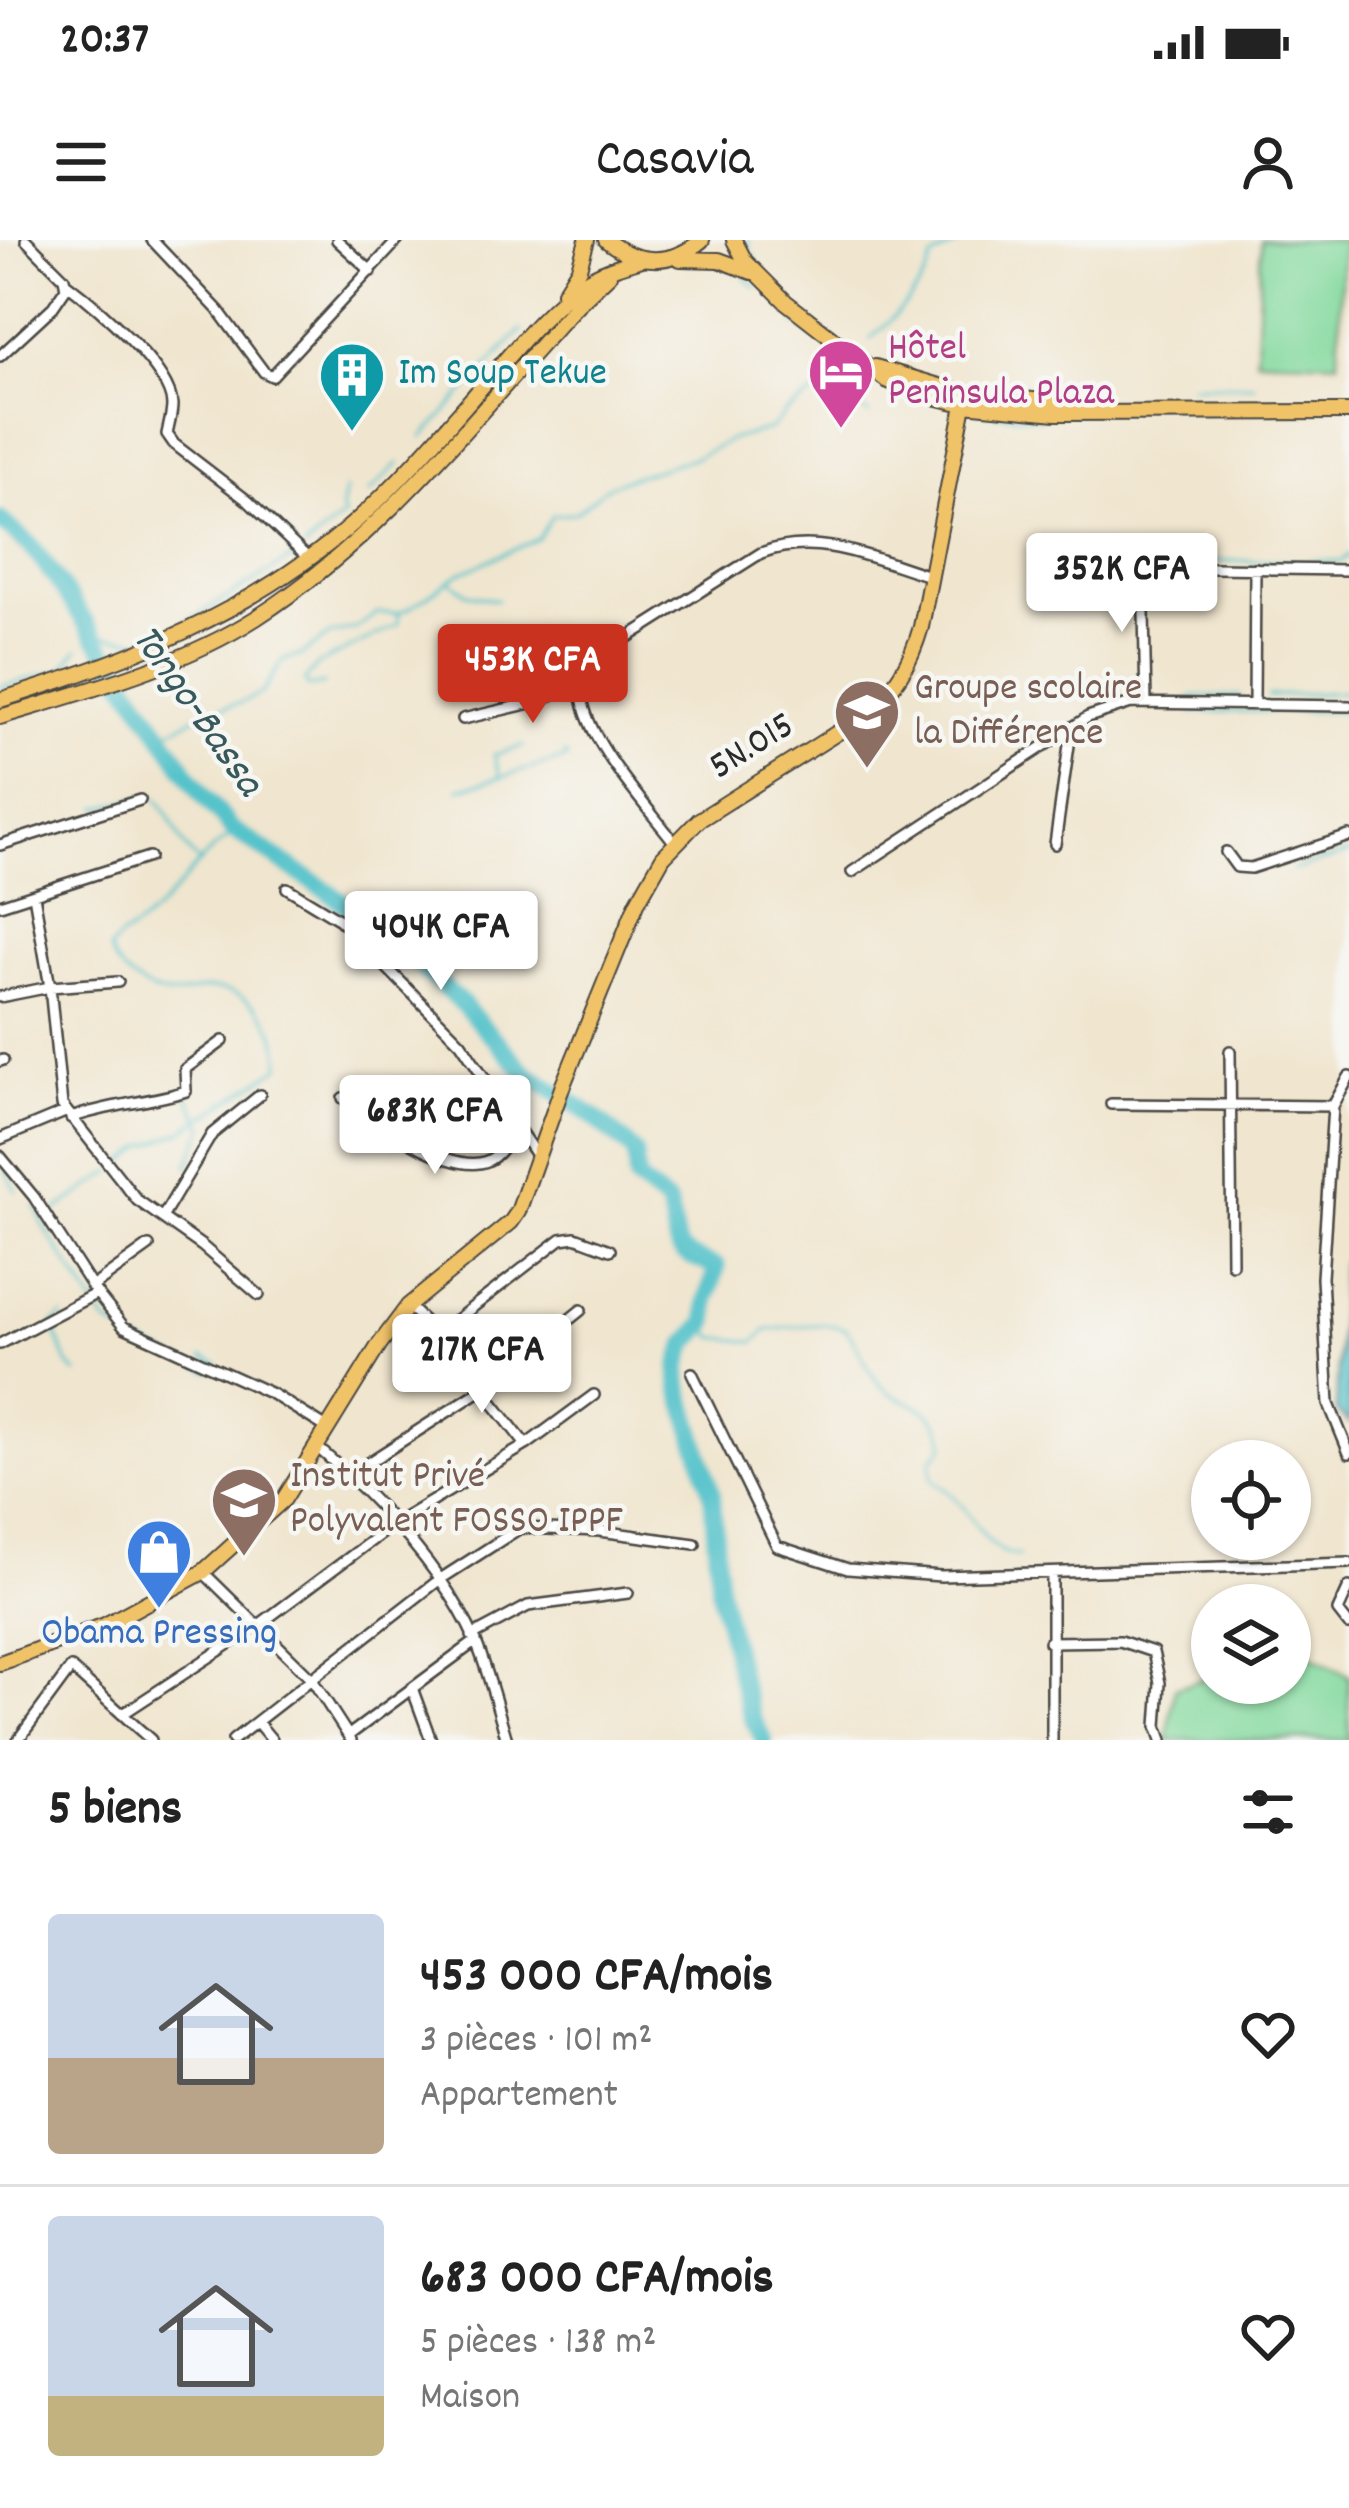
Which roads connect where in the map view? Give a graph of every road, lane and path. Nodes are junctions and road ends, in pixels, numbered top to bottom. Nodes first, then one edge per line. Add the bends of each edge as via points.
1 (26, 240) edge
2 (152, 240) edge
3 (337, 240) edge
4 (398, 240) edge
5 (587, 240) edge
6 (606, 240) edge
7 (701, 240) edge
8 (734, 240) edge
9 (642, 259) junction
10 (667, 259) junction
11 (620, 266) junction
12 (371, 271) junction
13 (756, 274) junction
14 (66, 283) junction
15 (550, 311) junction
16 (0, 356) edge
17 (965, 399) junction
18 (1349, 412) edge
19 (309, 559) junction
20 (1108, 562) dead end
21 (1143, 567) junction
22 (1255, 568) junction
23 (1349, 570) edge
24 (930, 576) junction
25 (584, 680) junction
26 (1146, 703) junction
27 (1253, 705) junction
28 (1349, 706) edge
29 (3, 707) edge
30 (463, 719) dead end
31 (1071, 729) junction
32 (140, 800) dead end
33 (1349, 836) edge
34 (675, 843) junction
35 (1055, 844) dead end
36 (0, 845) edge
37 (1226, 852) dead end
38 (149, 857) dead end
39 (851, 872) dead end
40 (286, 888) dead end
41 (34, 895) junction
42 (0, 905) edge
43 (118, 982) dead end
44 (50, 987) junction
45 (0, 997) edge
46 (223, 1041) dead end
47 (1230, 1052) dead end
48 (1349, 1077) edge
49 (260, 1095) dead end
50 (343, 1098) dead end
51 (1111, 1104) dead end
52 (1232, 1105) junction
53 (1333, 1106) junction
54 (68, 1115) junction
55 (518, 1126) junction
56 (0, 1139) edge
57 (0, 1156) edge
58 (538, 1157) junction
59 (161, 1218) junction
60 (149, 1246) dead end
61 (610, 1250) dead end
62 (1232, 1264) dead end
63 (95, 1290) junction
64 (259, 1295) dead end
65 (408, 1306) junction
66 (581, 1310) dead end
67 (438, 1334) junction
68 (0, 1344) edge
69 (692, 1373) dead end
70 (483, 1389) junction
71 (595, 1395) dead end
72 (327, 1428) junction
73 (526, 1445) junction
74 (317, 1447) junction
75 (1349, 1453) edge
76 (350, 1475) junction
77 (394, 1524) junction
78 (695, 1544) dead end
79 (1349, 1563) edge
80 (203, 1572) junction
81 (1052, 1573) junction
82 (439, 1580) junction
83 (1349, 1587) edge
84 (628, 1593) dead end
85 (260, 1624) junction
86 (1349, 1625) edge
87 (474, 1639) junction
88 (1049, 1642) junction
89 (57, 1644) junction
90 (0, 1663) edge
91 (71, 1668) junction
92 (310, 1678) junction
93 (412, 1688) junction
94 (124, 1713) junction
95 (257, 1721) junction
96 (350, 1737) edge
97 (18, 1740) edge
98 (151, 1740) edge
99 (233, 1740) edge
100 (272, 1740) edge
101 (431, 1740) edge
102 (507, 1740) edge
103 (1052, 1740) edge
104 (1162, 1740) edge

1 - 14 street
2 - 12 street via 272,376
3 - 12 street
4 - 12 street
5 - 15 main road
6 - 9 main road
7 - 10 main road
8 - 13 main road
9 - 10 main road
9 - 11 main road
10 - 13 main road via 719,260
11 - 15 main road
11 - 29 main road via 383,519 253,620 100,688
13 - 17 main road via 870,366
14 - 16 street via 53,307
14 - 19 street via 106,313 169,392 173,444
15 - 19 main road via 384,494
17 - 18 main road via 1044,400 1075,412
17 - 24 main road, 5N.015
19 - 29 main road via 233,610
20 - 21 street
21 - 22 street
21 - 26 street
22 - 23 street
22 - 27 street
24 - 25 street via 835,547 786,543 595,658
24 - 34 main road, 5N.015 via 910,661 879,704
25 - 30 street
25 - 34 street via 585,709 604,748
26 - 27 street
26 - 31 street via 1112,706
27 - 28 street
31 - 35 street
31 - 39 street
32 - 36 street
33 - 37 street via 1251,868 1237,867
34 - 58 main road, 5N.015 via 637,903
38 - 41 street
40 - 55 street via 373,950 471,1055
41 - 42 street
41 - 44 street
43 - 44 street
44 - 45 street
44 - 54 street
46 - 54 street via 185,1069 186,1090
47 - 52 street
48 - 53 street
49 - 59 street via 212,1134
50 - 55 street via 423,1150 468,1162 486,1162
51 - 52 street
52 - 53 street
52 - 62 street
53 - 75 street via 1323,1335 1329,1404
54 - 56 street
54 - 59 street
55 - 58 street
57 - 63 street
58 - 65 main road, 5N.015 via 511,1222
59 - 64 street
60 - 63 street
61 - 67 street via 560,1239
63 - 68 street
63 - 72 street via 130,1331 272,1394
65 - 67 street
65 - 72 main road, 5N.015
66 - 70 street
67 - 70 street
69 - 81 street via 777,1546 848,1569
70 - 73 street
70 - 76 street
71 - 73 street
72 - 74 main road, 5N.015
73 - 77 street
74 - 76 street
74 - 80 main road, 5N.015 via 284,1498
76 - 77 street
77 - 82 street
77 - 85 street
78 - 82 street via 529,1526
79 - 81 street
80 - 85 street
80 - 89 main road, 5N.015
81 - 88 street
82 - 87 street
82 - 92 street
83 - 86 street via 1338,1611
84 - 87 street via 528,1606
85 - 92 street
85 - 94 street
87 - 93 street
87 - 102 street
88 - 103 street
88 - 104 street via 1120,1641 1153,1652
89 - 90 main road, 5N.015
89 - 91 street
91 - 94 street
91 - 97 street
92 - 95 street
92 - 96 street
93 - 96 street
93 - 101 street
94 - 98 street
95 - 99 street
95 - 100 street

